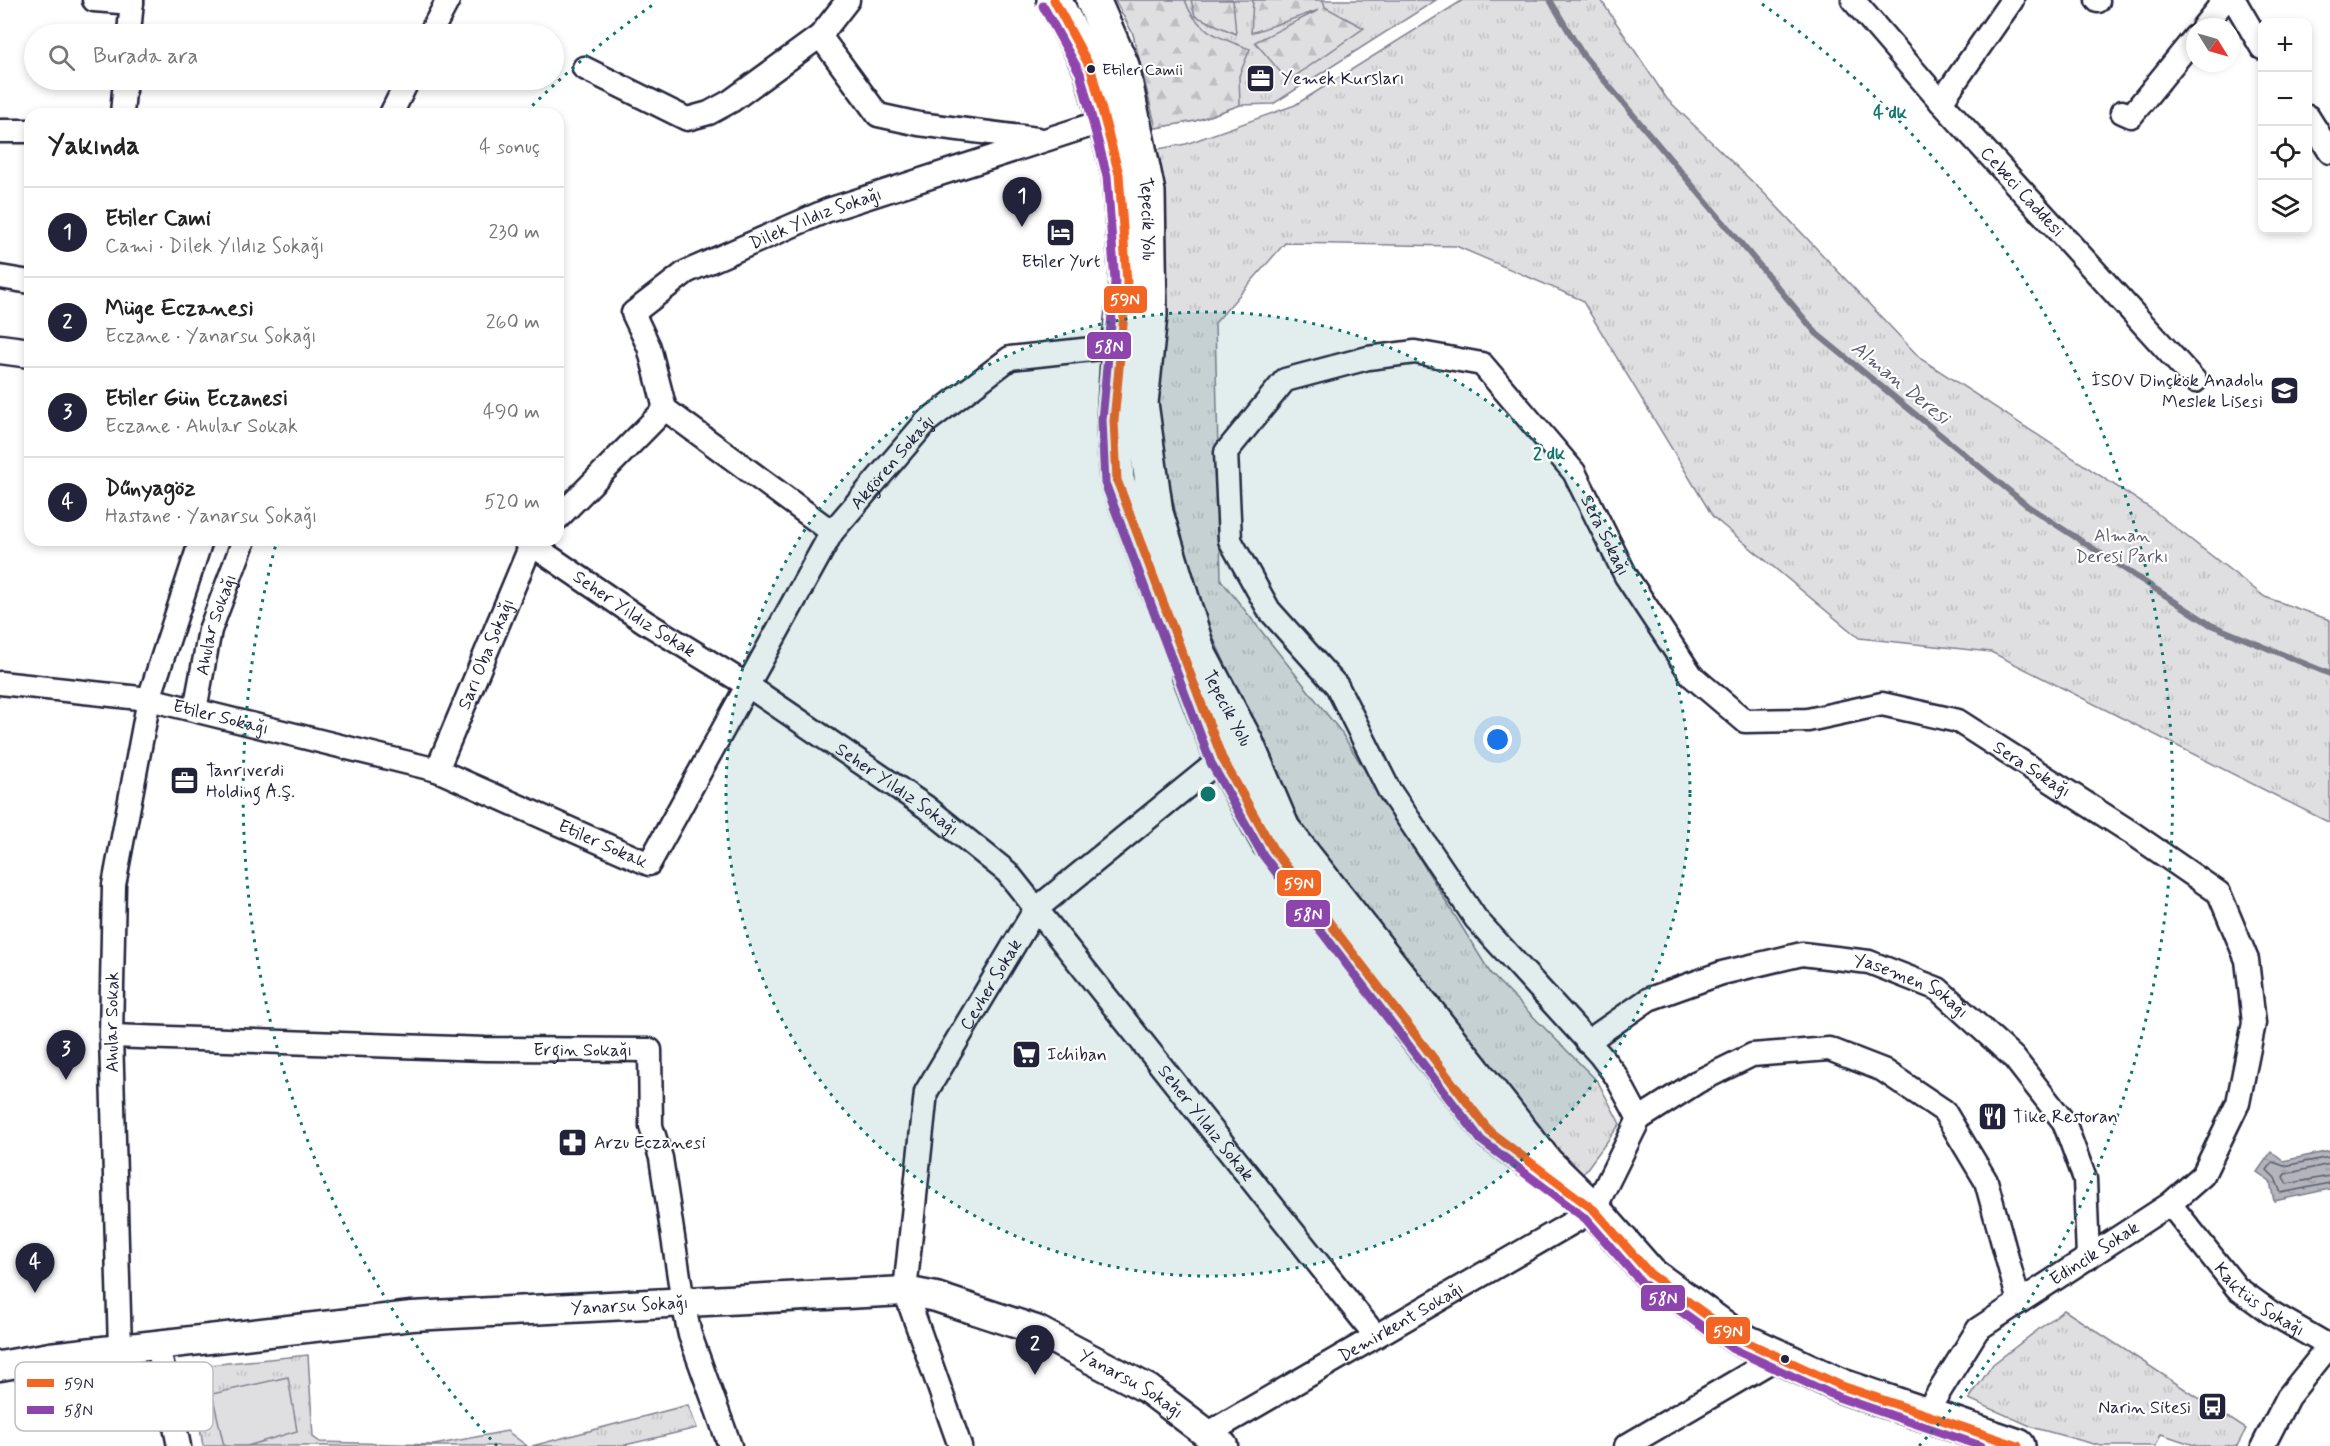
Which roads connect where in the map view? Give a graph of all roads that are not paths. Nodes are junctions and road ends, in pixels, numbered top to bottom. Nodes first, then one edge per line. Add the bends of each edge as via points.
1 (94, 0) edge
2 (447, 0) edge
3 (848, 0) edge
4 (1054, 0) edge
5 (1093, 0) edge
6 (1853, 0) edge
7 (2012, 0) edge
8 (2225, 0) edge
9 (2234, 0) edge
10 (132, 1) edge
11 (2210, 18) edge
12 (130, 24) edge
13 (435, 24) edge
14 (820, 36) junction
15 (2258, 41) edge
16 (2186, 48) edge
17 (584, 68) dead end
18 (124, 90) edge
19 (403, 90) edge
20 (1941, 102) junction
21 (123, 108) edge
22 (394, 108) edge
23 (2122, 112) dead end
24 (1120, 116) junction
25 (2312, 125) edge
26 (0, 131) edge
27 (24, 131) edge
28 (1045, 140) junction
29 (2330, 152) edge
30 (0, 277) edge
31 (24, 281) edge
32 (1133, 345) junction
33 (0, 349) edge
34 (24, 352) edge
35 (2195, 381) dead end
36 (665, 409) junction
37 (564, 512) edge
38 (832, 532) junction
39 (199, 546) edge
40 (242, 546) edge
41 (529, 546) edge
42 (537, 546) edge
43 (0, 683) edge
44 (747, 685) junction
45 (149, 699) junction
46 (195, 710) junction
47 (1234, 750) junction
48 (437, 770) junction
49 (1035, 910) junction
50 (111, 1036) junction
51 (1587, 1042) junction
52 (1639, 1119) junction
53 (2170, 1204) junction
54 (1594, 1210) junction
55 (2088, 1258) junction
56 (905, 1291) junction
57 (2019, 1302) junction
58 (683, 1303) junction
59 (1375, 1335) junction
60 (158, 1345) junction
61 (2329, 1346) edge
62 (120, 1349) junction
63 (1780, 1356) junction
64 (28, 1362) edge
65 (162, 1362) edge
66 (15, 1364) edge
67 (0, 1366) edge
68 (1926, 1413) junction
69 (177, 1431) edge
70 (1215, 1440) edge
71 (180, 1446) edge
72 (730, 1446) edge
73 (960, 1446) edge
74 (1626, 1446) edge
75 (2018, 1446) edge
76 (2263, 1446) edge

1 - 10 street
2 - 13 street
3 - 14 street
4 - 24 main road, Tepecik Yolu
5 - 24 main road, Tepecik Yolu via 1122,66
6 - 20 street, Cebeci Caddesi
7 - 20 street
8 - 11 street
9 - 15 street
10 - 12 street
14 - 17 street via 731,101 687,119
14 - 28 street via 878,115
16 - 23 street via 2131,116
18 - 21 street
19 - 22 street
20 - 35 street, Cebeci Caddesi
24 - 28 street, Dilek Yıldız Sokağı
24 - 32 main road, Tepecik Yolu via 1148,192 1150,315
25 - 29 street
26 - 27 street
28 - 36 street, Dilek Yıldız Sokağı via 828,210 686,272 633,313 649,347
30 - 31 street
32 - 38 street, Akgören Sokağı via 1010,358 926,422
32 - 47 main road, Tepecik Yolu via 1156,513 1199,654
33 - 34 street
36 - 37 street
36 - 38 street
38 - 44 street, Akgören Sokağı
39 - 45 street
40 - 46 street, Ahular Sokağı via 210,630
41 - 48 street, Sarı Oba Sokağı
42 - 44 street, Seher Yıldız Sokak via 645,622
43 - 45 street, Etiler Sokağı
44 - 48 street, Etiler Sokak via 649,864
44 - 49 street, Seher Yıldız Sokağı via 926,807 1006,872
45 - 46 street, Etiler Sokağı
45 - 50 street, Ahular Sokak via 114,885
46 - 48 street, Etiler Sokağı
47 - 49 street, Cevher Sokak
47 - 54 main road, Tepecik Yolu via 1283,829 1546,1163
49 - 56 street, Cevher Sokak via 926,1092
49 - 59 street, Seher Yıldız Sokak
50 - 58 street, Ergin Sokağı via 485,1049 650,1050 651,1126 661,1158
50 - 62 street, Ahular Sokak
51 - 52 street, Sera Sokağı via 1616,1076
51 - 53 street, Sera Sokağı via 1476,919 1389,790 1337,686 1269,610 1230,540 1226,452 1285,380 1368,358 1415,352 1482,364 1574,472 1626,576 1692,676 1745,721 1808,720 1882,704 1958,721 2219,893 2247,960 2254,1023 2238,1103 2203,1175
51 - 55 street, Yasemen Sokağı via 1649,999 1722,974 1802,954 1869,962 1938,989 2014,1058 2064,1122 2085,1179
52 - 54 street
52 - 57 street via 1697,1082 1752,1055 1829,1049 1883,1070 1944,1111 1986,1181
53 - 55 street, Edincik Sokak
53 - 61 street, Kaktüs Sokağı via 2237,1288
54 - 59 street, Demirkent Sokağı
54 - 63 main road, Tepecik Yolu via 1650,1274 1738,1338
55 - 57 street, Edincik Sokak
56 - 58 street, Yanarsu Sokağı
56 - 70 street, Yanarsu Sokağı via 936,1297 1036,1330 1148,1389
56 - 73 street
57 - 68 street, Edincik Sokak via 1978,1329
58 - 60 street, Yanarsu Sokağı via 412,1316
58 - 72 street, Ergin Sokağı via 690,1335
59 - 70 street, Demirkent Sokağı
60 - 62 street, Yanarsu Sokağı
60 - 65 street
61 - 76 street, Kaktüs Sokağı via 2288,1396
62 - 64 street, Yanarsu Sokağı
63 - 68 main road, Tepecik Yolu via 1842,1386
63 - 74 street
66 - 67 street, Yanarsu Sokağı
68 - 75 main road, Tepecik Yolu
69 - 71 street

